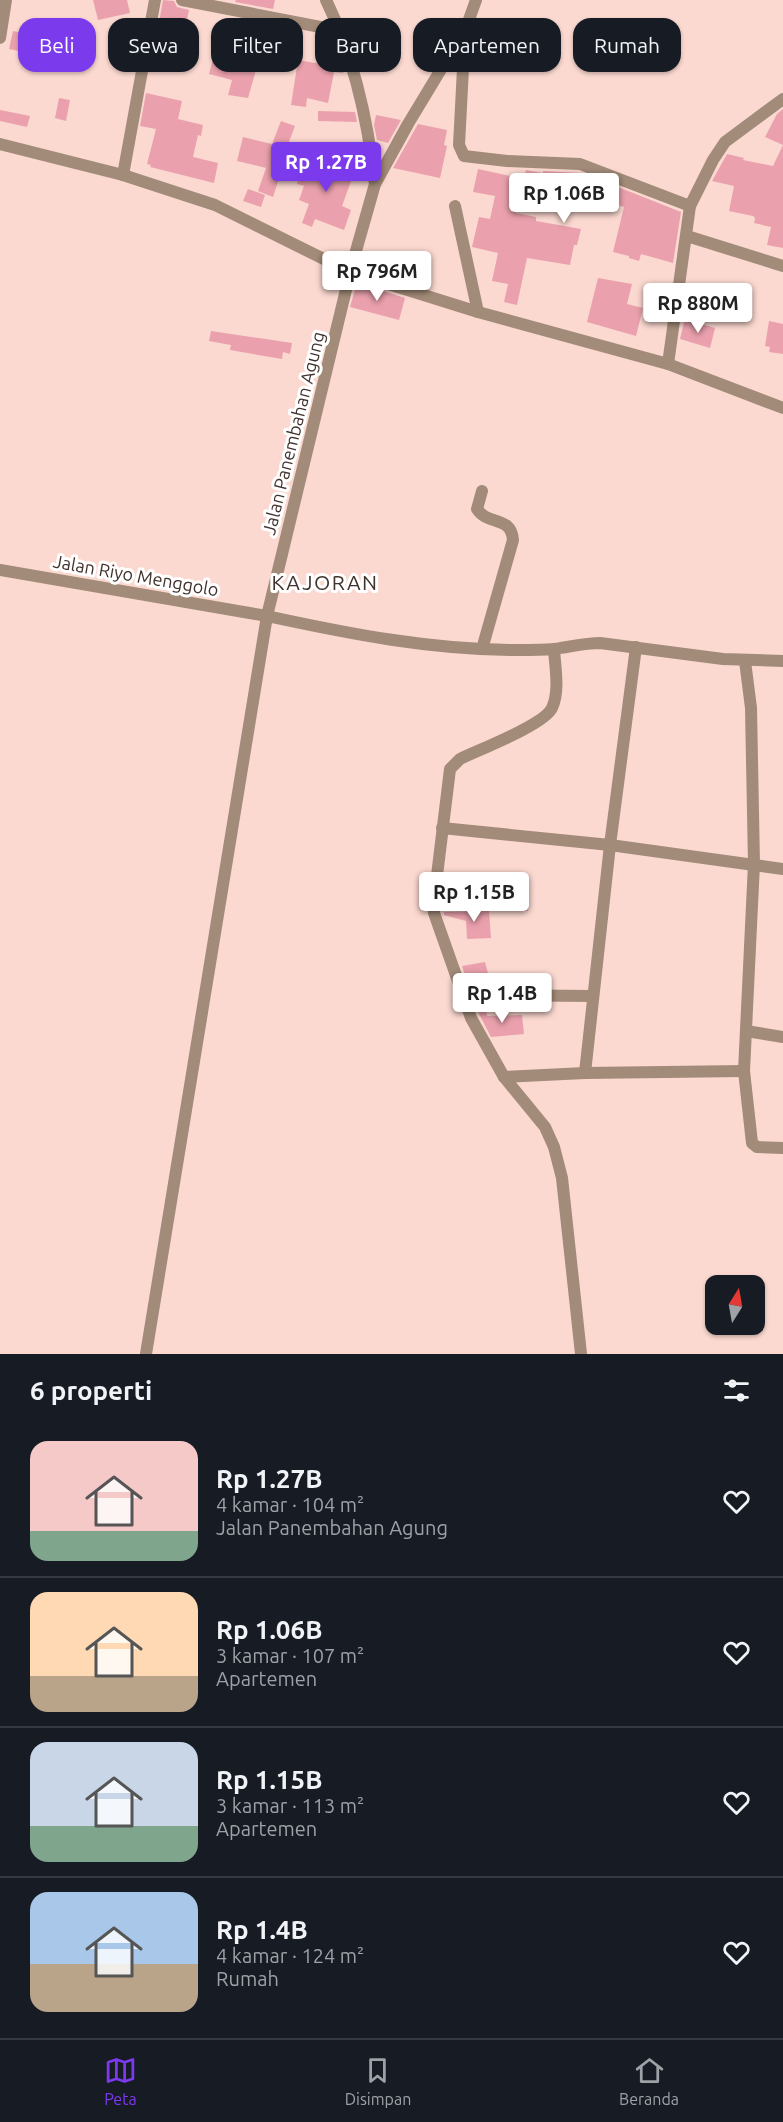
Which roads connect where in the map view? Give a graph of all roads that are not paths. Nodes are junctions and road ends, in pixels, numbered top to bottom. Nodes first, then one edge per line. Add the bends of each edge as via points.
1 (6, 0) edge
2 (155, 0) edge
3 (182, 0) edge
4 (326, 0) edge
5 (476, 0) edge
6 (335, 18) edge
7 (469, 18) edge
8 (315, 26) edge
9 (0, 38) edge
10 (352, 72) edge
11 (440, 72) edge
12 (463, 72) edge
13 (783, 99) edge
14 (0, 144) edge
15 (123, 175) junction
16 (375, 184) junction
17 (455, 206) dead end
18 (690, 206) junction
19 (687, 236) junction
20 (783, 266) edge
21 (351, 268) junction
22 (478, 312) junction
23 (668, 362) junction
24 (783, 408) edge
25 (482, 491) dead end
26 (0, 570) edge
27 (267, 616) junction
28 (636, 647) junction
29 (482, 649) junction
30 (554, 649) junction
31 (745, 661) junction
32 (783, 661) edge
33 (442, 828) junction
34 (609, 845) junction
35 (754, 864) junction
36 (783, 868) edge
37 (463, 995) junction
38 (592, 996) junction
39 (746, 1031) junction
40 (783, 1037) edge
41 (744, 1071) junction
42 (585, 1073) junction
43 (504, 1077) junction
44 (783, 1148) edge
45 (146, 1354) edge
46 (581, 1354) edge

1 - 9 street
2 - 15 street
3 - 8 street
4 - 6 street
5 - 7 street, Jalan Panembahan Agung
10 - 16 street via 369,134
11 - 16 street, Jalan Panembahan Agung
12 - 18 street via 459,145 464,156 580,164
13 - 18 street via 725,142
14 - 15 street
15 - 21 street via 215,205
16 - 21 street, Jalan Panembahan Agung
17 - 22 street
18 - 19 street
19 - 20 street
19 - 23 street
21 - 22 street
21 - 27 street, Jalan Panembahan Agung
22 - 23 street
23 - 24 street
25 - 29 street via 477,510 508,526 513,540
26 - 27 street, Jalan Riyo Menggolo
27 - 29 street, Jalan Riyo Menggolo via 420,645
27 - 45 street, Jalan Panembahan Agung
28 - 30 street, Jalan Riyo Menggolo via 592,643
28 - 31 street, Jalan Riyo Menggolo
28 - 34 street
29 - 30 street, Jalan Riyo Menggolo
30 - 33 street via 556,694 550,712 535,724 456,762 449,773
31 - 32 street, Jalan Riyo Menggolo
31 - 35 street via 751,708
33 - 34 street
33 - 37 street via 434,913
34 - 35 street
34 - 38 street
35 - 36 street
35 - 39 street
37 - 38 street
37 - 43 street via 471,1018
38 - 42 street
39 - 40 street
39 - 41 street
41 - 42 street
41 - 44 street via 752,1143 757,1148
42 - 43 street
43 - 46 street via 545,1127 554,1147

